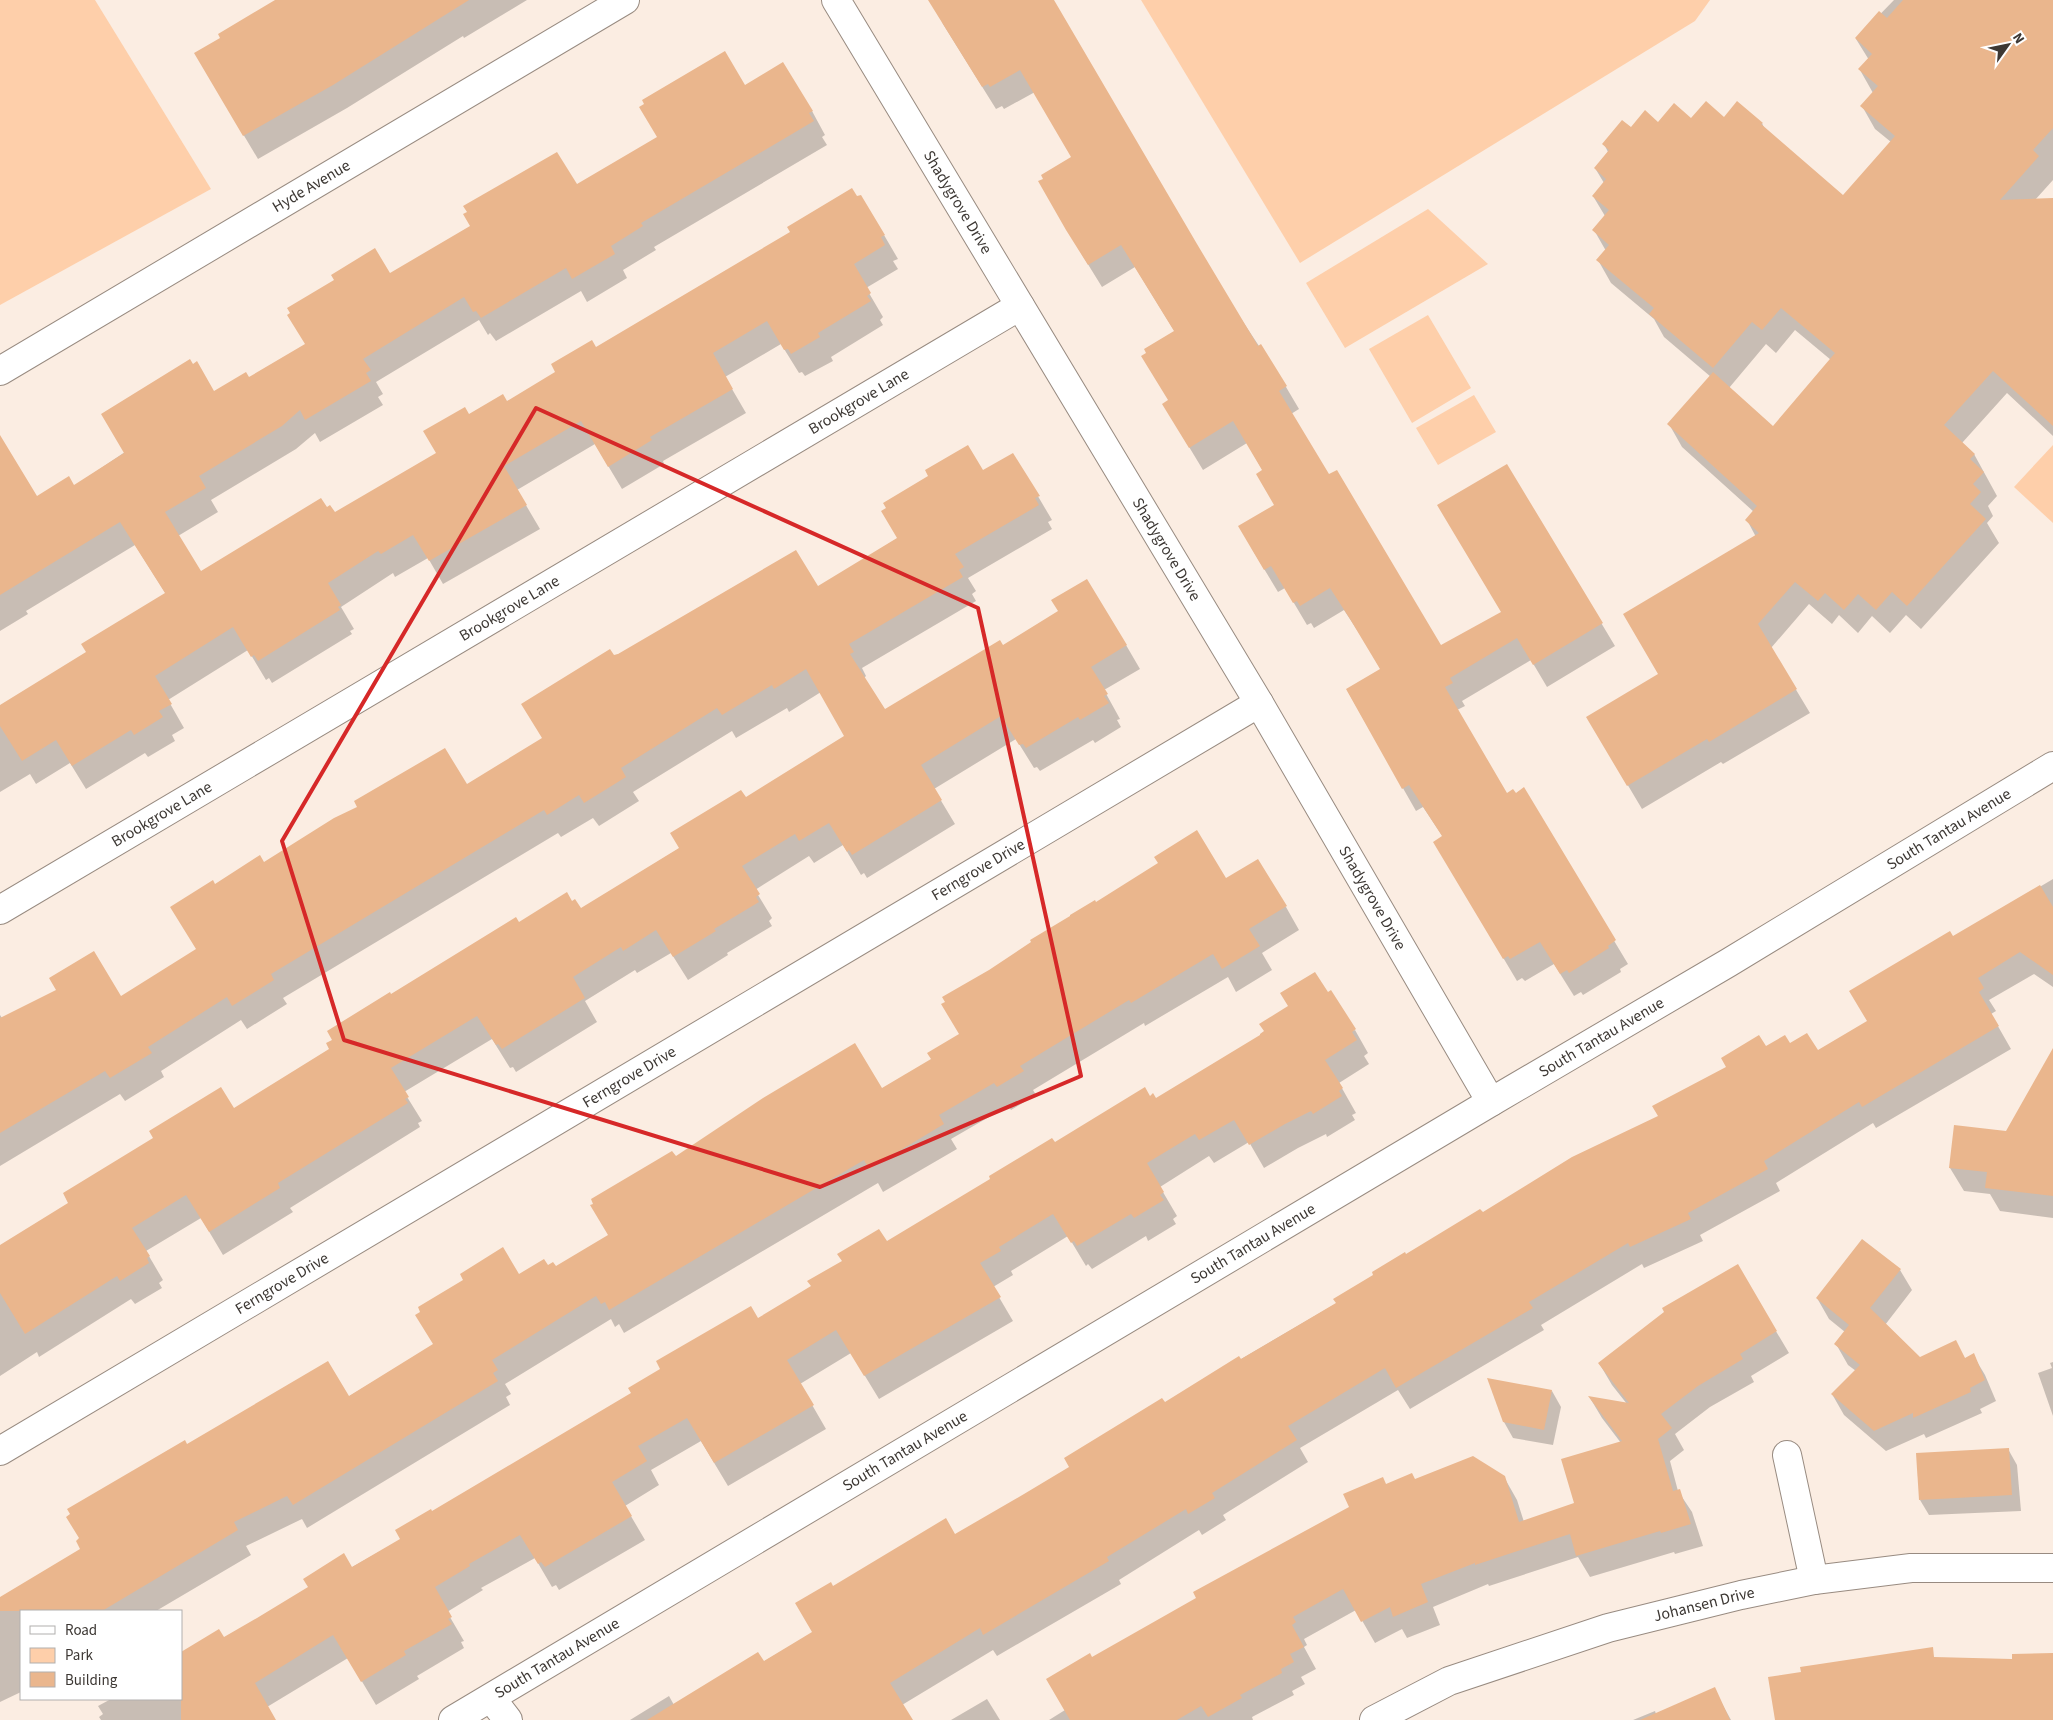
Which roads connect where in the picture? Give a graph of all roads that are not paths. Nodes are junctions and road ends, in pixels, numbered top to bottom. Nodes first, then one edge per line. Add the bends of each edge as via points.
1 (624, 0) edge
2 (836, 0) edge
3 (1020, 306) junction
4 (0, 372) edge
5 (1259, 703) junction
6 (2053, 766) edge
7 (0, 910) edge
8 (1491, 1102) junction
9 (0, 1451) edge
10 (1787, 1455) dead end
11 (2053, 1568) edge
12 (1814, 1580) junction
13 (491, 1698) junction
14 (453, 1720) edge
15 (508, 1720) edge
16 (1374, 1720) edge

1 - 4 street, Hyde Avenue
2 - 3 street, Shadygrove Drive
3 - 5 street, Shadygrove Drive
3 - 7 street, Brookgrove Lane
5 - 8 street, Shadygrove Drive
5 - 9 street, Ferngrove Drive
6 - 8 street, South Tantau Avenue
8 - 13 street, South Tantau Avenue
10 - 12 street
11 - 12 street, Johansen Drive via 1911,1568
12 - 16 street, Johansen Drive via 1608,1628 1449,1681
13 - 14 street, South Tantau Avenue
13 - 15 street

